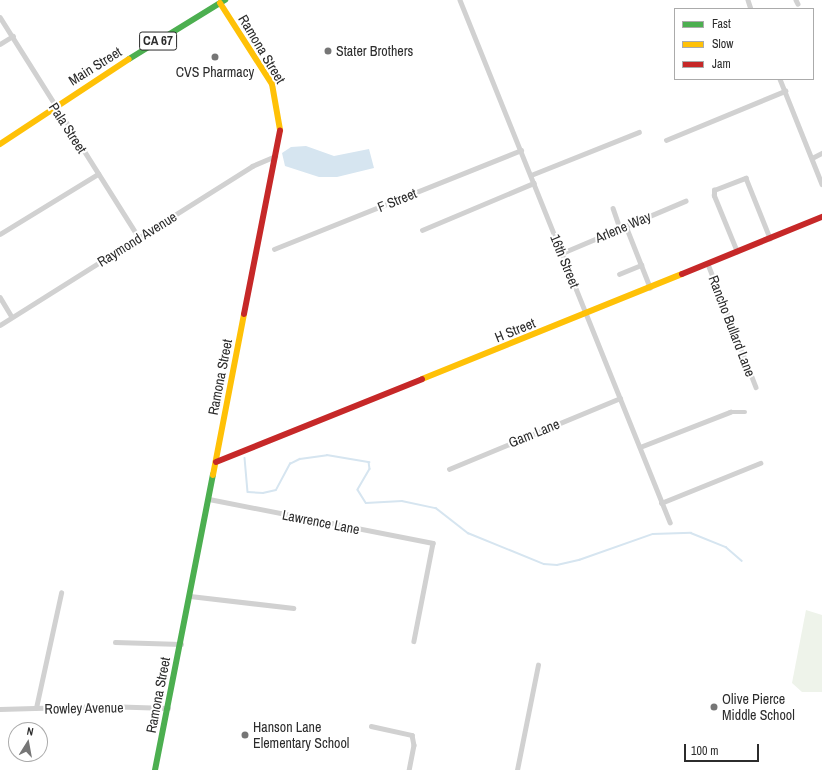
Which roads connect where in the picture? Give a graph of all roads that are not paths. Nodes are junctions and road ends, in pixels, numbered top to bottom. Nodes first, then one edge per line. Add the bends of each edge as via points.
1 (460, 0) edge
2 (221, 1) edge
3 (0, 17) edge
4 (13, 36) junction
5 (0, 44) edge
6 (780, 80) edge
7 (785, 91) junction
8 (53, 106) junction
9 (639, 132) dead end
10 (666, 140) dead end
11 (0, 144) edge
12 (521, 150) junction
13 (822, 153) edge
14 (275, 156) junction
15 (812, 158) junction
16 (98, 174) junction
17 (531, 175) junction
18 (534, 183) junction
19 (822, 184) edge
20 (685, 201) dead end
21 (613, 208) dead end
22 (822, 217) edge
23 (626, 226) junction
24 (620, 228) junction
25 (422, 230) dead end
26 (0, 234) edge
27 (139, 238) junction
28 (770, 238) junction
29 (274, 250) dead end
30 (737, 252) junction
31 (562, 253) junction
32 (708, 264) junction
33 (641, 265) junction
34 (619, 274) dead end
35 (650, 287) junction
36 (0, 298) edge
37 (586, 314) junction
38 (12, 317) junction
39 (0, 325) edge
40 (756, 388) dead end
41 (620, 398) junction
42 (745, 412) dead end
43 (640, 448) junction
44 (216, 462) junction
45 (760, 463) dead end
46 (449, 469) dead end
47 (209, 499) junction
48 (661, 503) junction
49 (670, 522) dead end
50 (61, 593) dead end
51 (190, 596) junction
52 (293, 608) dead end
53 (414, 641) dead end
54 (115, 642) dead end
55 (180, 644) junction
56 (538, 665) dead end
57 (36, 708) junction
58 (168, 708) junction
59 (0, 709) edge
60 (371, 726) dead end
61 (155, 770) edge
62 (409, 770) edge
63 (517, 770) edge

1 - 12 street, 16th Street
2 - 8 main road, Main Street / CA 67
2 - 14 main road, Ramona Street via 272,84 281,127
3 - 4 street, Pala Street
4 - 5 street
4 - 8 street, Pala Street
6 - 7 street
7 - 10 street
7 - 15 street
8 - 11 main road, Main Street / CA 67
8 - 16 street, Pala Street
9 - 17 street
12 - 17 street, 16th Street
12 - 29 street, F Street
13 - 15 street
14 - 27 street, Raymond Avenue via 252,166
14 - 44 main road, Ramona Street
15 - 19 street
16 - 26 street
16 - 27 street, Pala Street
17 - 18 street, 16th Street
18 - 25 street
18 - 31 street, 16th Street
20 - 23 street, Arlene Way
21 - 24 street
22 - 28 main road, H Street
23 - 24 street, Arlene Way
23 - 33 street
24 - 31 street, Arlene Way
27 - 38 street, Raymond Avenue
28 - 30 main road, H Street
28 - 30 street via 746,178 714,190 714,196
30 - 32 main road, H Street
31 - 37 street, 16th Street
32 - 35 main road, H Street
32 - 40 street, Rancho Bullard Lane
33 - 34 street
33 - 35 street
35 - 37 main road, H Street
36 - 38 street
37 - 41 street, 16th Street
37 - 44 main road, H Street
38 - 39 street, Raymond Avenue
41 - 43 street, 16th Street
41 - 46 street, Gam Lane
42 - 43 street via 730,412
43 - 48 street, 16th Street
44 - 47 main road, Ramona Street
45 - 48 street
47 - 51 main road, Ramona Street
47 - 53 street, Lawrence Lane via 433,543
48 - 49 street, 16th Street
50 - 57 street
51 - 52 street
51 - 55 main road, Ramona Street
54 - 55 street
55 - 58 main road, Ramona Street
56 - 63 street
57 - 58 street, Rowley Avenue
57 - 59 street, Rowley Avenue
58 - 61 main road, Ramona Street
60 - 62 street via 412,735 414,745

